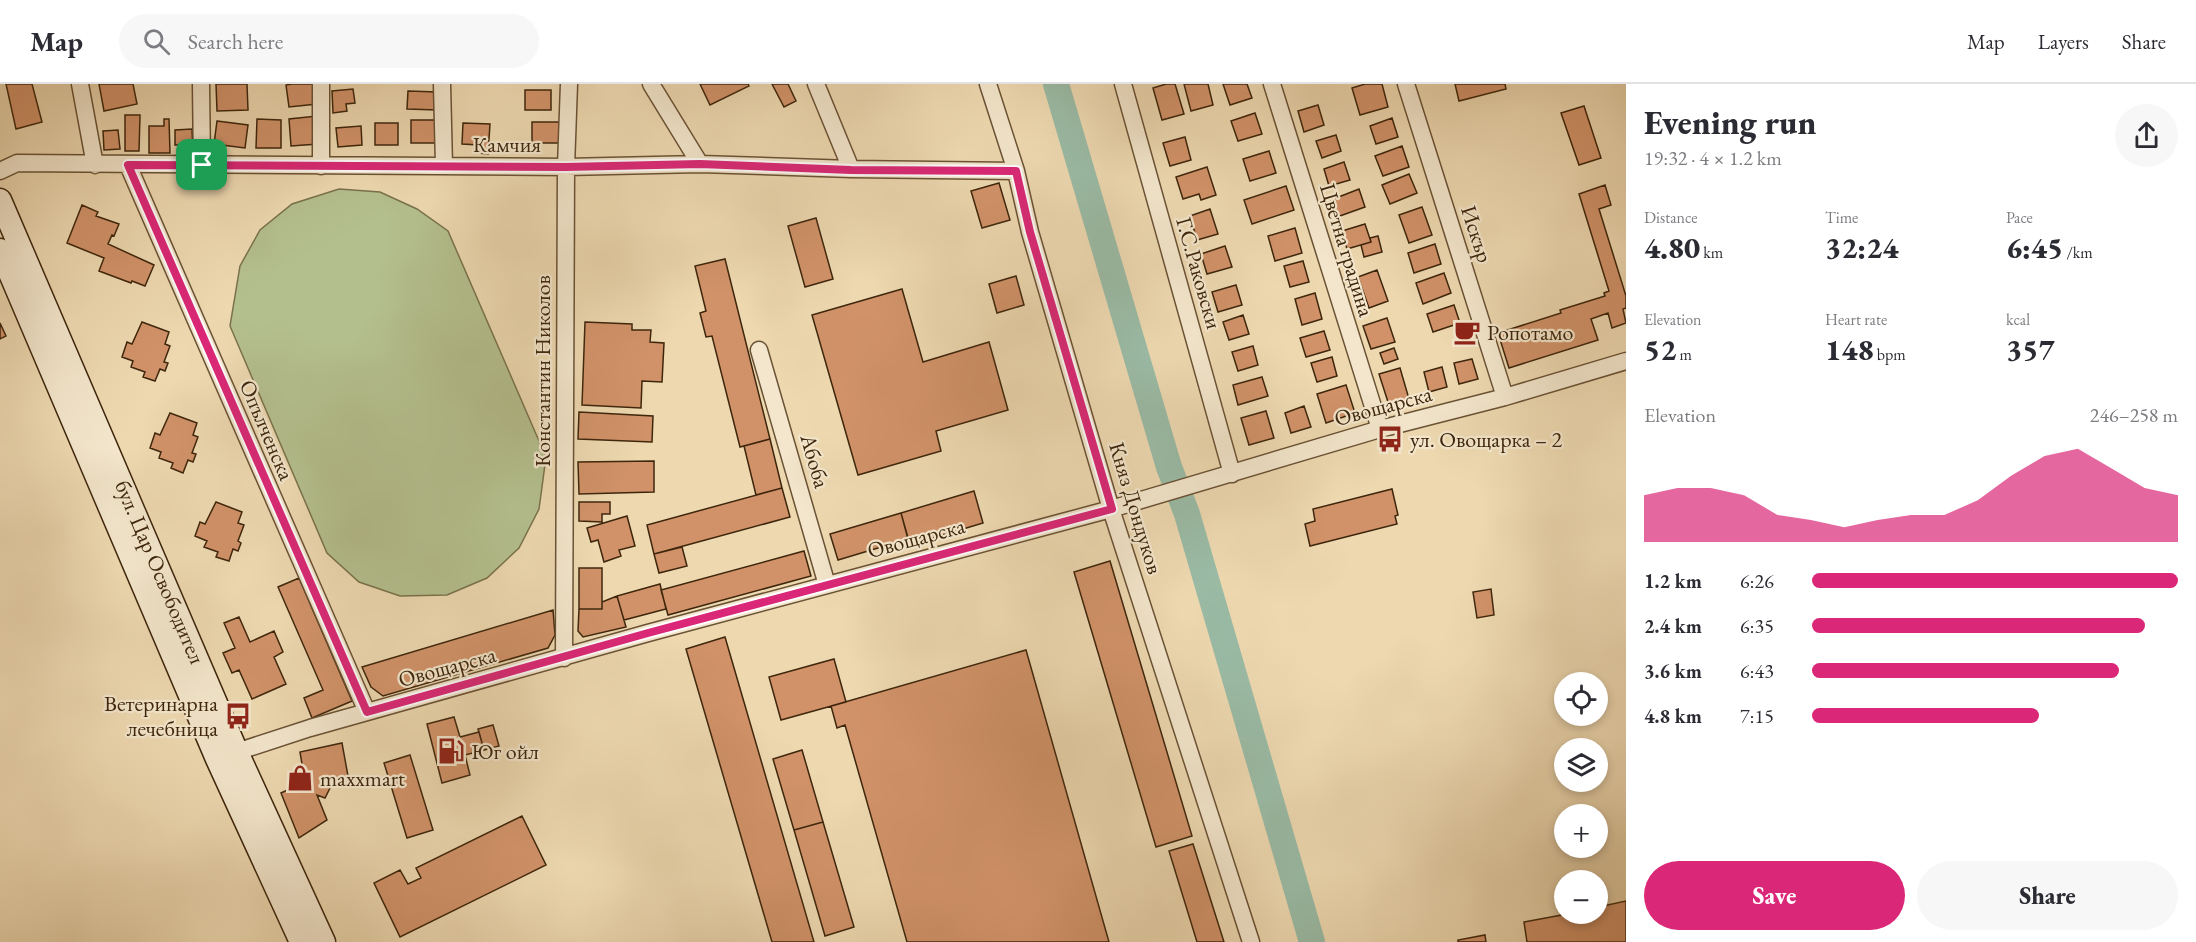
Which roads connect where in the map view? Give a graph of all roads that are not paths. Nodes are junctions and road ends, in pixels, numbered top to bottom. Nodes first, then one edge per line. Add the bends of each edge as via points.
1 (80, 84) edge
2 (201, 84) edge
3 (321, 84) edge
4 (442, 84) edge
5 (569, 84) edge
6 (651, 84) edge
7 (816, 84) edge
8 (988, 84) edge
9 (1123, 84) edge
10 (1272, 84) edge
11 (1406, 84) edge
12 (700, 164) junction
13 (95, 165) junction
14 (128, 165) junction
15 (202, 165) junction
16 (321, 166) junction
17 (444, 166) junction
18 (566, 167) junction
19 (851, 170) junction
20 (0, 171) edge
21 (1016, 171) junction
22 (0, 200) edge
23 (0, 250) edge
24 (759, 350) dead end
25 (1626, 361) edge
26 (1505, 397) junction
27 (1380, 429) junction
28 (1232, 474) junction
29 (1119, 507) junction
30 (827, 585) junction
31 (564, 657) junction
32 (367, 712) junction
33 (227, 755) junction
34 (301, 942) edge
35 (324, 942) edge
36 (1251, 942) edge

1 - 13 street
2 - 15 street
3 - 16 street
4 - 17 street
5 - 18 street, Константин Николов
6 - 12 street
7 - 19 street
8 - 21 street, Княз Дондуков
9 - 28 street, Г.С.Раковски
10 - 27 street, Цветна градина
11 - 26 street, Искър
12 - 18 street, Камчия
12 - 19 street, Камчия
13 - 14 street, Камчия
13 - 20 street, Камчия via 17,163
14 - 15 street, Камчия
14 - 32 street, Опълченска
15 - 16 street, Камчия
16 - 17 street, Камчия
17 - 18 street, Камчия
18 - 31 street, Константин Николов
19 - 21 street, Камчия
21 - 29 street, Княз Дондуков via 1030,232
22 - 33 main road, бул. Цар Освободител
23 - 33 main road, бул. Цар Освободител
24 - 30 street, Абоба
25 - 26 street, Овощарска
26 - 27 street, Овощарска
27 - 28 street, Овощарска
28 - 29 street, Овощарска
29 - 30 street, Овощарска
29 - 36 street, Княз Дондуков
30 - 31 street, Овощарска
31 - 32 street, Овощарска
32 - 33 street, Овощарска
33 - 34 main road, бул. Цар Освободител
33 - 35 main road, бул. Цар Освободител

